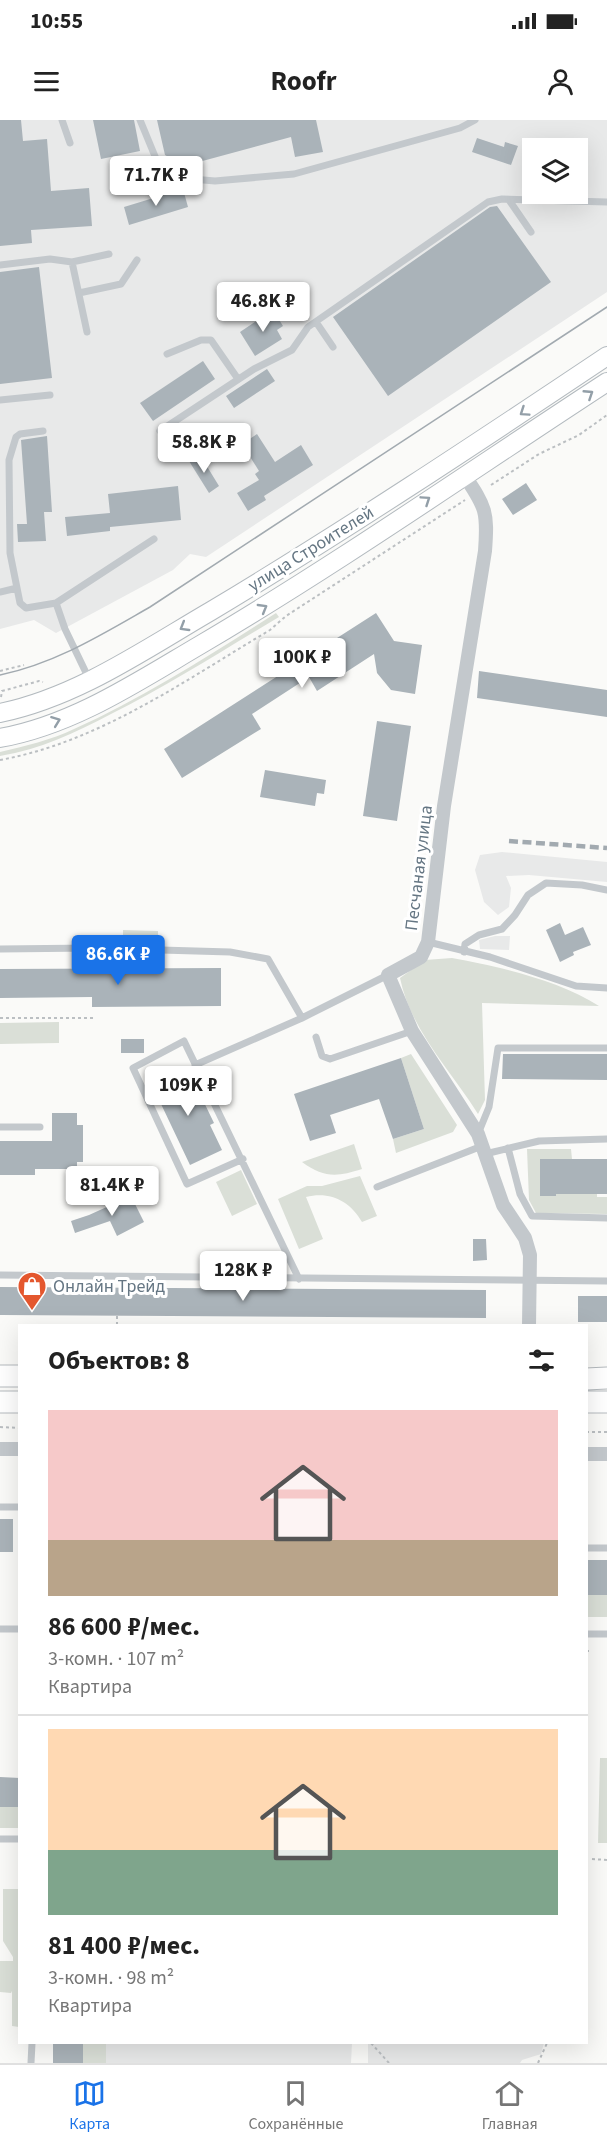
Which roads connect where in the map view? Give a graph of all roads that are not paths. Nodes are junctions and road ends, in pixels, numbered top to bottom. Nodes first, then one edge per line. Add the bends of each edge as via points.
1 (62, 120) edge
2 (140, 120) edge
3 (475, 120) edge
4 (70, 143) dead end
5 (508, 200) junction
6 (607, 202) edge
7 (531, 232) dead end
8 (109, 254) dead end
9 (137, 260) dead end
10 (72, 262) junction
11 (0, 265) edge
12 (79, 293) junction
13 (316, 322) junction
14 (87, 332) dead end
15 (333, 347) dead end
16 (167, 354) dead end
17 (607, 356) edge
18 (238, 379) junction
19 (607, 382) edge
20 (50, 395) dead end
21 (0, 400) edge
22 (43, 431) dead end
23 (160, 431) dead end
24 (464, 475) junction
25 (154, 538) dead end
26 (17, 588) junction
27 (0, 591) edge
28 (56, 603) junction
29 (90, 681) junction
30 (0, 705) edge
31 (0, 738) edge
32 (607, 890) edge
33 (428, 942) junction
34 (0, 950) edge
35 (464, 952) junction
36 (388, 975) junction
37 (607, 988) edge
38 (302, 1018) junction
39 (412, 1031) junction
40 (316, 1037) dead end
41 (607, 1048) edge
42 (195, 1065) junction
43 (0, 1127) edge
44 (40, 1127) dead end
45 (607, 1139) edge
46 (482, 1144) junction
47 (508, 1148) junction
48 (243, 1159) junction
49 (377, 1187) dead end
50 (607, 1218) edge
51 (0, 1275) edge
52 (299, 1279) junction
53 (530, 1281) junction
54 (607, 1281) edge
55 (529, 1324) edge
56 (0, 1376) edge
57 (18, 1376) edge
58 (588, 1378) edge
59 (607, 1378) edge
60 (0, 1402) edge
61 (18, 1402) edge
62 (588, 1402) edge
63 (607, 1402) edge
64 (0, 1449) edge
65 (18, 1449) edge
66 (588, 1454) edge
67 (607, 1454) edge
68 (0, 1507) edge
69 (18, 1507) edge
70 (588, 1548) edge
71 (607, 1548) edge
72 (0, 1629) edge
73 (18, 1629) edge
74 (607, 1634) edge
75 (588, 1635) edge
76 (0, 1839) edge
77 (18, 1839) edge
78 (32, 2044) edge
79 (31, 2063) edge

1 - 4 lane
2 - 3 lane via 159,166 181,178 216,181 294,174 460,128
5 - 6 lane
5 - 7 lane
5 - 13 lane via 488,202
8 - 10 lane
9 - 12 lane via 121,284
10 - 11 lane via 50,259
10 - 12 lane
12 - 14 lane
13 - 15 lane
13 - 18 lane via 292,350
16 - 18 lane via 201,340 211,340
17 -> 29 main road, улица Строителей via 274,573
18 - 23 lane
24 -> 19 main road, улица Строителей
20 - 21 lane
22 - 26 lane via 20,434 9,460 10,553
31 -> 24 main road, улица Строителей via 54,722 123,690 277,599
24 - 33 street, Песчаная улица via 484,507 487,536 444,806
25 - 28 lane
26 - 27 lane
26 - 28 lane via 20,603 26,608
28 - 29 lane
29 - 30 main road, улица Строителей via 46,700
32 - 35 lane via 546,883 528,895 502,929 479,934 465,944
33 - 35 lane
33 - 36 street, Песчаная улица via 421,957
34 - 38 lane via 230,952 268,959
35 - 37 lane via 576,986
36 - 38 lane
36 - 39 street
38 - 42 lane
39 - 40 lane via 330,1059 322,1056
39 - 46 street
41 - 46 lane via 498,1048
42 - 48 lane
42 - 48 lane via 184,1041 133,1068 187,1184
43 - 44 lane
45 - 47 lane via 539,1141
46 - 47 lane
46 - 49 lane
46 - 53 street via 503,1205 525,1238
47 - 50 lane via 520,1194 532,1215
48 - 52 lane
51 - 52 lane
52 - 53 lane
53 - 54 lane
53 - 55 street
56 - 57 main road
58 - 59 main road
60 - 61 main road
62 - 63 main road
64 - 65 street
66 - 67 street
68 - 69 lane
70 - 71 lane
72 - 73 lane
74 - 75 lane
76 - 77 lane
78 - 79 lane

